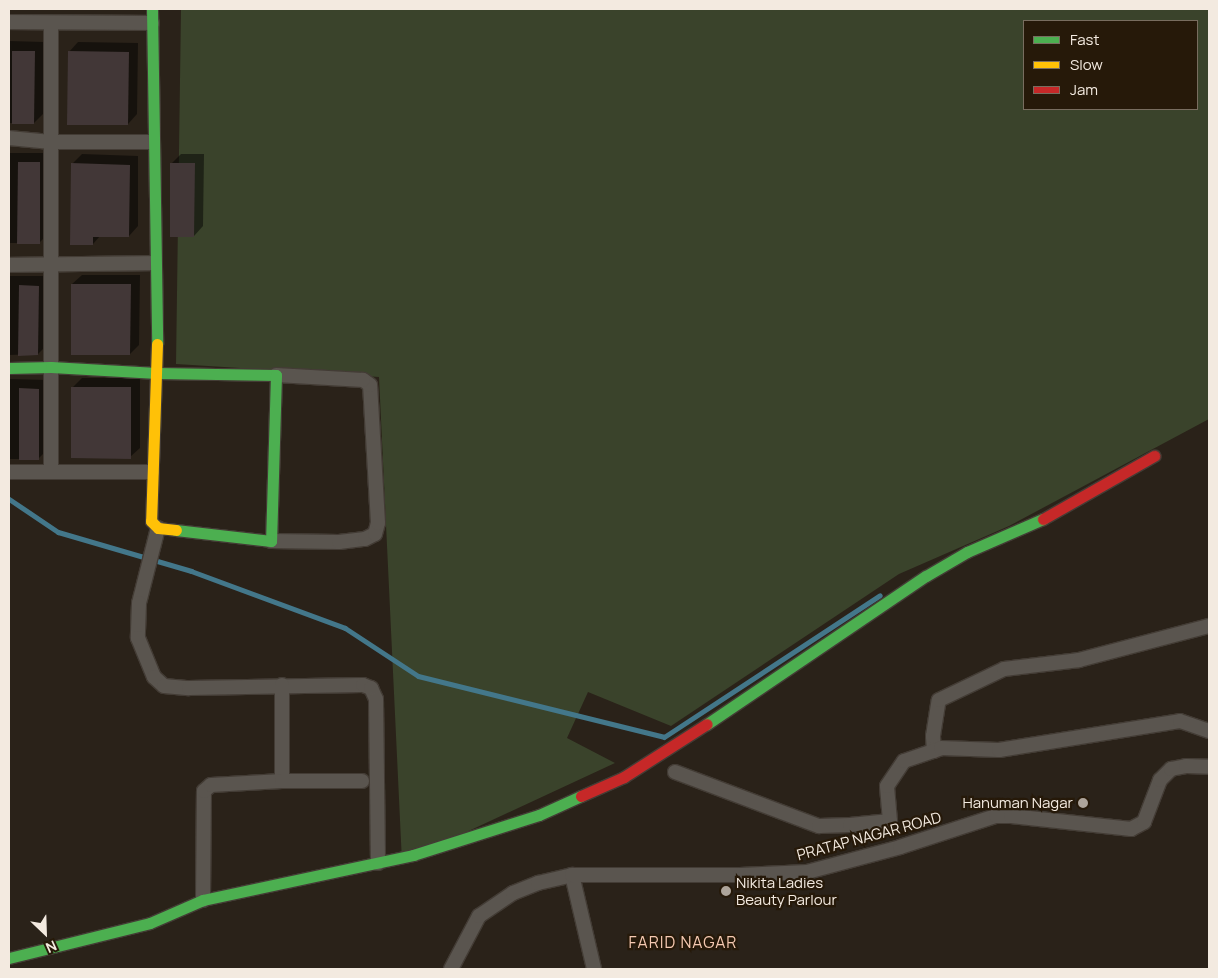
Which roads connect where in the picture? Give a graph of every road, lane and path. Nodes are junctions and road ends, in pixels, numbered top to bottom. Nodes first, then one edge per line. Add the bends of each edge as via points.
1 (152, 9) edge
2 (9, 22) edge
3 (51, 23) junction
4 (152, 23) junction
5 (9, 138) edge
6 (51, 142) junction
7 (152, 142) junction
8 (154, 263) junction
9 (9, 265) edge
10 (51, 265) junction
11 (51, 367) junction
12 (9, 368) edge
13 (157, 373) junction
14 (276, 375) junction
15 (1154, 456) dead end
16 (9, 472) edge
17 (50, 472) junction
18 (152, 472) junction
19 (156, 534) junction
20 (271, 541) junction
21 (1209, 626) edge
22 (282, 685) junction
23 (1209, 731) edge
24 (934, 751) junction
25 (1209, 767) edge
26 (675, 772) dead end
27 (362, 780) dead end
28 (282, 781) junction
29 (378, 863) junction
30 (572, 875) junction
31 (203, 900) junction
32 (9, 958) edge
33 (451, 969) edge
34 (594, 969) edge

1 - 4 street
2 - 3 street
3 - 4 street
3 - 6 street
4 - 7 street
5 - 6 street
6 - 7 street
6 - 10 street
7 - 8 street
8 - 10 street
8 - 13 street
9 - 10 street
10 - 11 street
11 - 12 street
11 - 13 street
11 - 17 street
13 - 14 street
13 - 18 street
14 - 20 street
14 - 20 street via 363,380 370,385 378,524 375,534 365,539
15 - 29 street via 1041,520 967,552 926,576 680,743 624,777 539,815
16 - 17 street
17 - 18 street
18 - 19 street via 151,521
19 - 20 street
19 - 22 street via 142,587 138,638 154,677 164,686 189,688
21 - 24 street via 1078,660 1004,669 939,700
22 - 28 street
22 - 29 street via 363,685 372,688 376,699
23 - 24 street via 1180,721 999,750 941,748
24 - 26 street via 904,761 887,786 890,821 850,825 819,826
25 - 30 street, PRATAP NAGAR ROAD via 1171,769 1160,780 1144,822 1131,829 996,816 807,872 740,876
27 - 28 street
28 - 31 street via 210,785 204,792
29 - 31 street
30 - 33 street, PRATAP NAGAR ROAD via 513,893 479,916
30 - 34 street
31 - 32 street via 150,923

